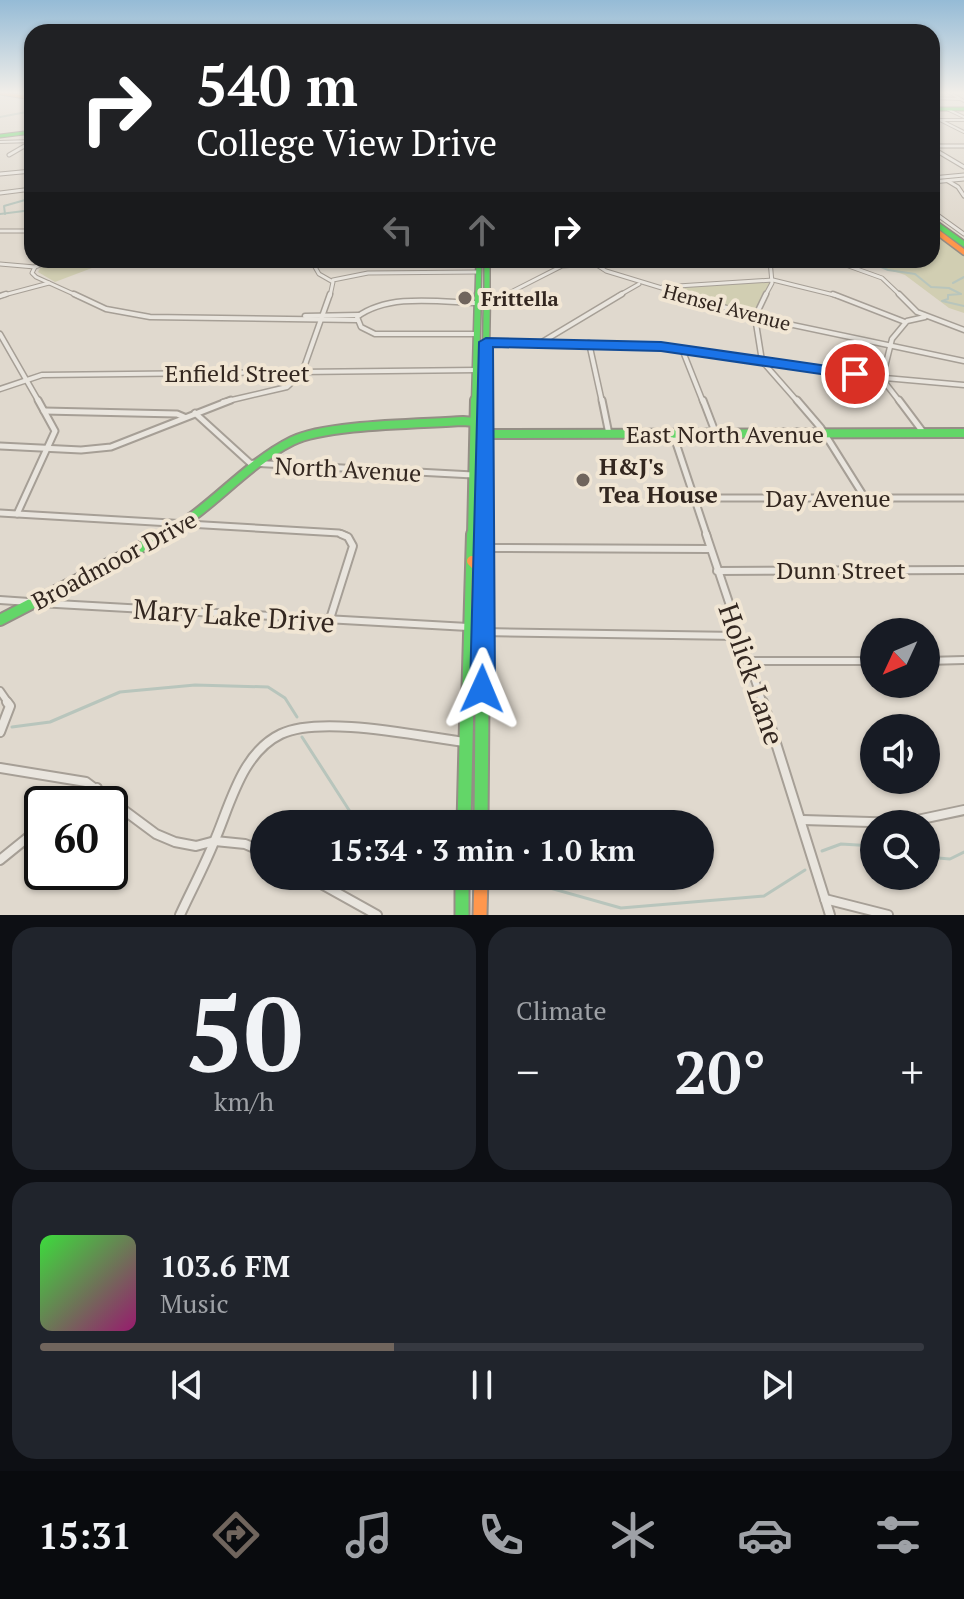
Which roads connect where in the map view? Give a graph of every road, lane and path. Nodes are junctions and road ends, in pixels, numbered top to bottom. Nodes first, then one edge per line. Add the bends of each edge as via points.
1 (20, 135) edge
2 (0, 139) edge
3 (24, 140) edge
4 (24, 146) edge
5 (964, 146) edge
6 (940, 147) edge
7 (940, 152) edge
8 (9, 155) dead end
9 (964, 167) edge
10 (24, 172) edge
11 (0, 174) edge
12 (964, 177) edge
13 (940, 179) edge
14 (940, 180) edge
15 (947, 180) junction
16 (24, 190) edge
17 (0, 193) edge
18 (964, 195) edge
19 (940, 217) edge
20 (940, 229) edge
21 (940, 230) edge
22 (0, 231) edge
23 (24, 231) edge
24 (964, 234) edge
25 (964, 244) edge
26 (964, 252) edge
27 (0, 264) edge
28 (24, 266) edge
29 (34, 268) edge
30 (316, 268) edge
31 (479, 268) edge
32 (485, 268) edge
33 (558, 268) edge
34 (603, 268) edge
35 (771, 268) edge
36 (854, 268) edge
37 (479, 272) junction
38 (333, 280) junction
39 (773, 280) junction
40 (50, 283) junction
41 (640, 283) junction
42 (651, 286) junction
43 (0, 296) edge
44 (482, 302) junction
45 (755, 317) junction
46 (927, 317) junction
47 (322, 318) junction
48 (358, 319) junction
49 (905, 322) junction
50 (964, 330) edge
51 (0, 334) edge
52 (477, 334) junction
53 (486, 342) junction
54 (542, 342) junction
55 (589, 343) junction
56 (8, 346) junction
57 (889, 346) junction
58 (0, 348) edge
59 (682, 349) junction
60 (762, 361) junction
61 (964, 361) edge
62 (477, 370) junction
63 (302, 373) junction
64 (26, 378) junction
65 (885, 378) junction
66 (964, 385) edge
67 (0, 389) edge
68 (44, 411) junction
69 (195, 413) junction
70 (185, 417) junction
71 (475, 422) junction
72 (824, 433) junction
73 (924, 433) junction
74 (964, 433) edge
75 (485, 434) junction
76 (609, 434) junction
77 (673, 434) junction
78 (716, 434) junction
79 (0, 446) edge
80 (47, 449) junction
81 (258, 465) junction
82 (474, 475) junction
83 (693, 498) junction
84 (865, 498) junction
85 (964, 498) edge
86 (0, 513) edge
87 (17, 514) junction
88 (187, 523) junction
89 (483, 548) junction
90 (709, 549) junction
91 (472, 560) junction
92 (964, 570) edge
93 (717, 571) junction
94 (0, 600) edge
95 (33, 602) junction
96 (0, 620) edge
97 (329, 622) junction
98 (469, 628) junction
99 (483, 632) junction
100 (738, 636) junction
101 (964, 660) edge
102 (747, 661) junction
103 (860, 661) edge
104 (940, 661) edge
105 (0, 691) edge
106 (0, 732) edge
107 (466, 742) junction
108 (0, 768) edge
109 (93, 786) edge
110 (464, 810) edge
111 (481, 810) edge
112 (964, 810) edge
113 (128, 812) edge
114 (802, 820) junction
115 (24, 841) edge
116 (215, 841) junction
117 (250, 846) edge
118 (0, 860) edge
119 (332, 890) edge
120 (462, 890) edge
121 (481, 890) edge
122 (825, 899) junction
123 (180, 915) edge
124 (377, 915) edge
125 (462, 915) edge
126 (480, 915) edge
127 (830, 915) edge
128 (888, 915) edge

1 - 2 main road
2 - 3 street
4 - 8 street
5 - 6 street
7 - 9 street
10 - 11 street
12 - 13 street
12 - 15 street
14 - 15 street
15 - 18 street
16 - 17 street
19 - 24 street
20 - 25 main road
21 - 26 main road
22 - 23 street
27 - 28 street
29 - 40 street via 32,273
30 - 38 street
31 - 37 main road
32 - 44 main road
33 - 44 street
34 - 41 street, Hensel Avenue
35 - 39 street
36 - 46 street via 882,278
37 - 38 street via 368,273
37 - 44 main road
38 - 47 street
39 - 42 street
39 - 45 street
39 - 49 street via 829,293
40 - 43 street
40 - 47 street via 106,309 150,317
41 - 42 street, Hensel Avenue
41 - 54 street
42 - 45 street, Hensel Avenue
44 - 48 street via 384,305 368,309
44 - 52 main road
44 - 53 main road
45 - 57 street, Hensel Avenue
45 - 60 street
46 - 49 street
46 - 50 street
47 - 48 street
47 - 48 street
47 - 63 street
48 - 52 street via 369,332 381,335
49 - 57 street
51 - 56 street
52 - 62 main road
53 - 54 street
53 - 75 main road
54 - 55 street
55 - 59 street
55 - 76 street
56 - 58 street
56 - 64 street
57 - 61 street, Hensel Avenue
57 - 65 street
59 - 60 street
59 - 78 street
60 - 65 street
60 - 72 street
62 - 63 street, Enfield Street
62 - 71 main road
63 - 64 street, Enfield Street
63 - 69 street via 279,390 230,399
64 - 67 street, Enfield Street
64 - 68 street
65 - 66 street
65 - 73 street
68 - 70 street
68 - 80 street via 55,431
69 - 70 street
69 - 81 street, North Avenue via 242,458
70 - 80 street via 111,447
71 - 75 main road
71 - 81 main road, Broadmoor Drive via 317,433 289,442
71 - 82 main road
72 - 73 main road, East North Avenue
72 - 78 main road, East North Avenue
72 - 84 street
73 - 74 main road, East North Avenue
75 - 76 main road, East North Avenue
75 - 89 main road
76 - 77 main road, East North Avenue
77 - 78 main road, East North Avenue
77 - 83 street, Holick Lane
79 - 80 street
80 - 87 street
81 - 82 street, North Avenue
81 - 88 main road, Broadmoor Drive
82 - 91 main road
83 - 84 street, Day Avenue
83 - 90 street, Holick Lane
84 - 85 street, Day Avenue
86 - 87 street
87 - 88 street
88 - 95 main road, Broadmoor Drive
88 - 97 street via 328,531 348,537 353,546
89 - 90 street
89 - 99 main road
90 - 93 street, Holick Lane
91 - 98 main road
91 - 99 main road via 477,566 476,625
92 - 93 street, Dunn Street
93 - 100 street, Holick Lane
94 - 95 street, Mary Lake Drive
95 - 96 main road, Broadmoor Drive
95 - 97 street, Mary Lake Drive
97 - 98 street, Mary Lake Drive
98 - 107 main road
99 - 100 street
99 - 111 main road
100 - 102 street, Holick Lane
101 - 104 street
102 - 103 street
102 - 114 street, Holick Lane
105 - 106 street via 10,706
107 - 110 main road
107 - 116 street via 310,727 283,733 250,766
108 - 109 street
112 - 114 street via 903,823
113 - 116 street via 156,834 196,846
114 - 122 street, Holick Lane
115 - 118 street
116 - 117 street
116 - 123 street
119 - 124 street
120 - 125 main road
121 - 126 main road
122 - 127 street, Holick Lane
122 - 128 street

